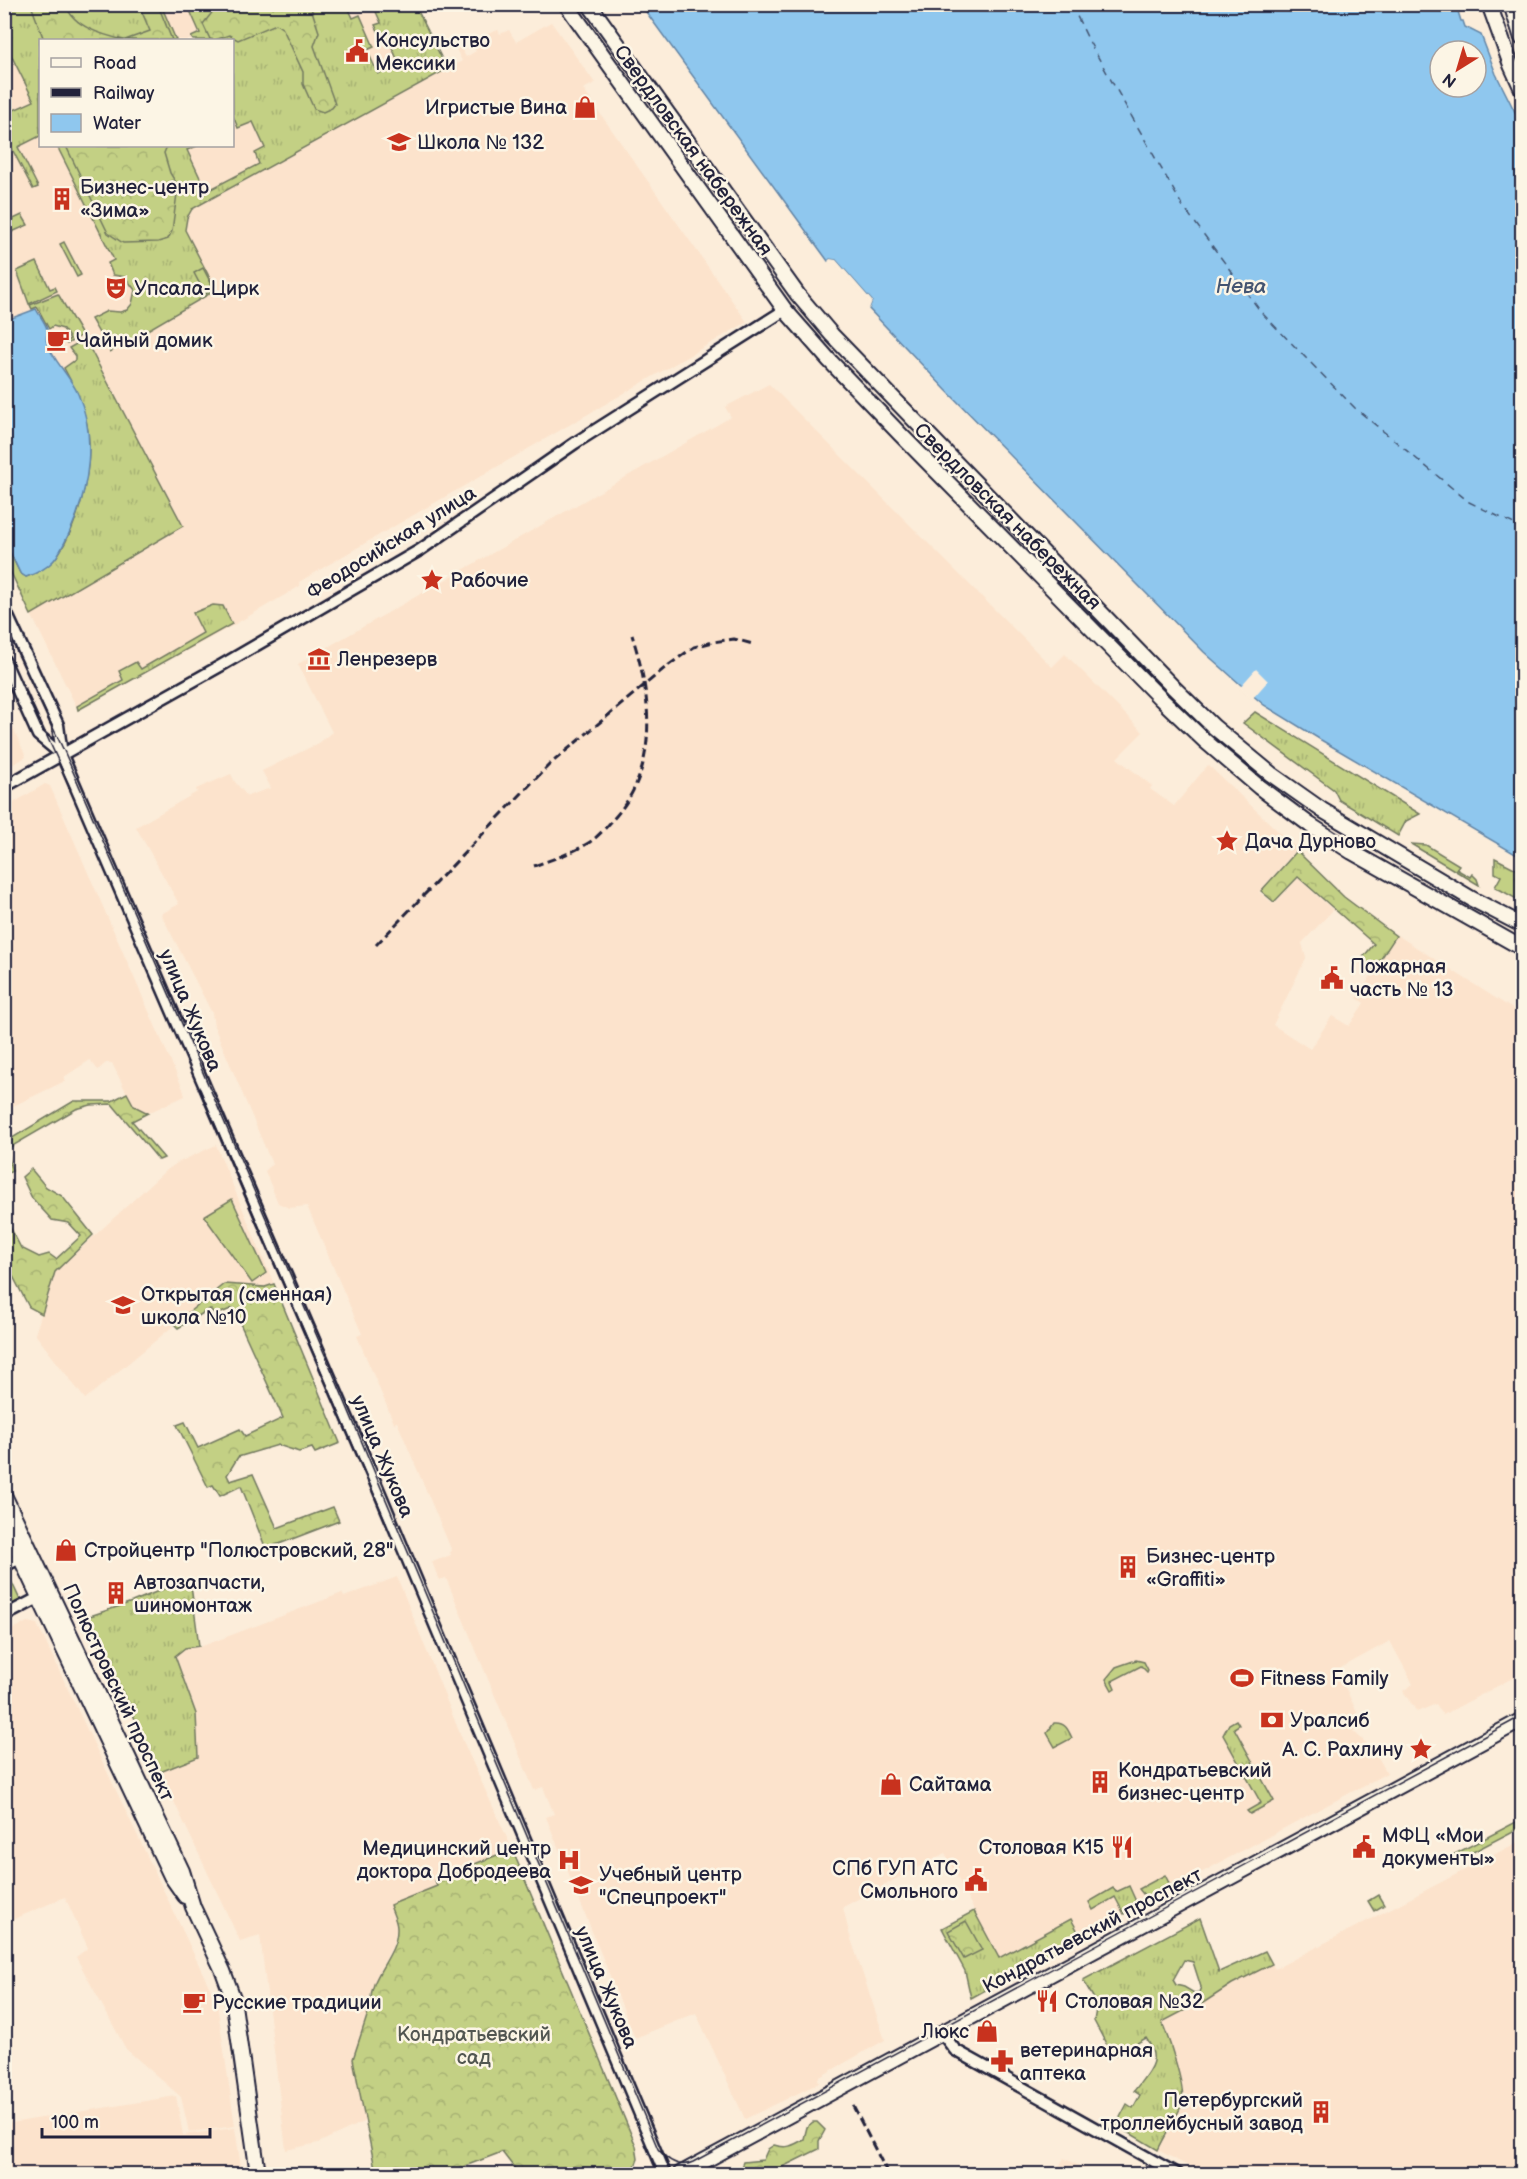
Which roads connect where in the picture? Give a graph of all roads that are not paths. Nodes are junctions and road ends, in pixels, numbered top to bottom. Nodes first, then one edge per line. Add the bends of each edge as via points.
1 (566, 4) edge
2 (589, 4) edge
3 (1489, 4) edge
4 (1511, 4) edge
5 (1522, 38) edge
6 (1522, 88) edge
7 (785, 310) junction
8 (4, 608) edge
9 (4, 660) edge
10 (62, 755) junction
11 (4, 787) edge
12 (1522, 925) edge
13 (1522, 948) edge
14 (4, 1496) edge
15 (4, 1523) edge
16 (26, 1555) junction
17 (4, 1566) edge
18 (45, 1595) junction
19 (4, 1616) edge
20 (1522, 1720) edge
21 (942, 2033) junction
22 (258, 2175) edge
23 (665, 2175) edge
24 (680, 2175) edge
25 (1177, 2175) edge

1 - 7 main road, Свердловская набережная
2 - 12 main road, Свердловская набережная via 798,295 832,335 1173,687 1263,768 1322,810
3 - 6 main road
4 - 5 main road
7 - 10 street, Феодосийская улица via 575,442 420,550
7 - 13 main road, Свердловская набережная via 908,442 1205,741 1310,825
8 - 10 street, улица Жукова via 58,725
9 - 10 street, улица Жукова via 38,735
10 - 11 street, Феодосийская улица
10 - 23 street, улица Жукова via 379,1491
14 - 16 main road, Полюстровский проспект
15 - 16 main road, Полюстровский проспект
16 - 17 street
16 - 18 main road, Полюстровский проспект
18 - 19 street
18 - 22 main road, Полюстровский проспект via 182,1871 193,1907 233,1998
20 - 21 main road, Кондратьевский проспект
21 - 24 main road, Кондратьевский проспект
21 - 25 street via 955,2050

